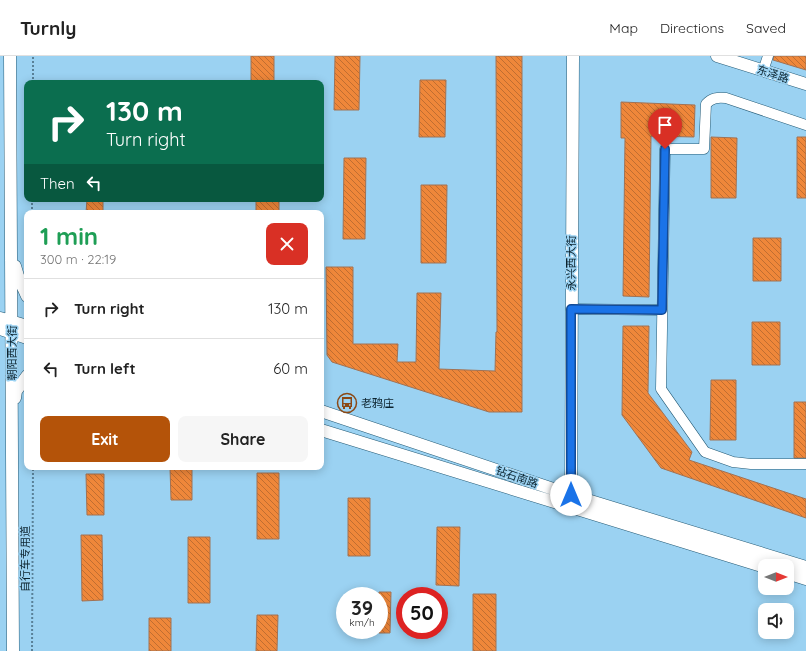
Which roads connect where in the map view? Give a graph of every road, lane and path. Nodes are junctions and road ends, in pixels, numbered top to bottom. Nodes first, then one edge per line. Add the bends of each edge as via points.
1 (10, 56) edge
2 (33, 56) edge
3 (573, 56) edge
4 (717, 56) edge
5 (768, 56) edge
6 (763, 71) junction
7 (32, 80) edge
8 (806, 84) edge
9 (806, 125) edge
10 (11, 249) junction
11 (24, 289) edge
12 (571, 309) junction
13 (662, 310) junction
14 (0, 318) edge
15 (24, 326) edge
16 (12, 327) junction
17 (0, 329) edge
18 (24, 336) edge
19 (24, 380) edge
20 (12, 411) junction
21 (324, 412) edge
22 (324, 431) edge
23 (806, 464) edge
24 (33, 470) edge
25 (571, 495) junction
26 (758, 565) edge
27 (806, 567) edge
28 (794, 576) edge
29 (806, 579) edge
30 (13, 651) edge
31 (32, 651) edge

1 - 10 main road, 朝阳西大街
2 - 7 path
3 - 12 main road, 永兴西大街
4 - 6 main road, 东泽路
5 - 6 street
6 - 8 main road, 东泽路
9 - 13 street via 720,97 711,99 706,104 704,149 665,149
10 - 11 main road
10 - 16 main road, 朝阳西大街
12 - 13 street
12 - 25 main road, 永兴西大街
13 - 23 street via 660,389 704,452 733,462
14 - 16 main road
15 - 16 main road
16 - 17 main road
16 - 18 main road
16 - 20 main road, 朝阳西大街
19 - 20 main road via 16,391
20 - 30 main road, 朝阳西大街
21 - 25 main road, 钻石南路
22 - 26 main road, 钻石南路
24 - 31 path, 自行车专用道
25 - 27 main road, 钻石南路
28 - 29 main road

